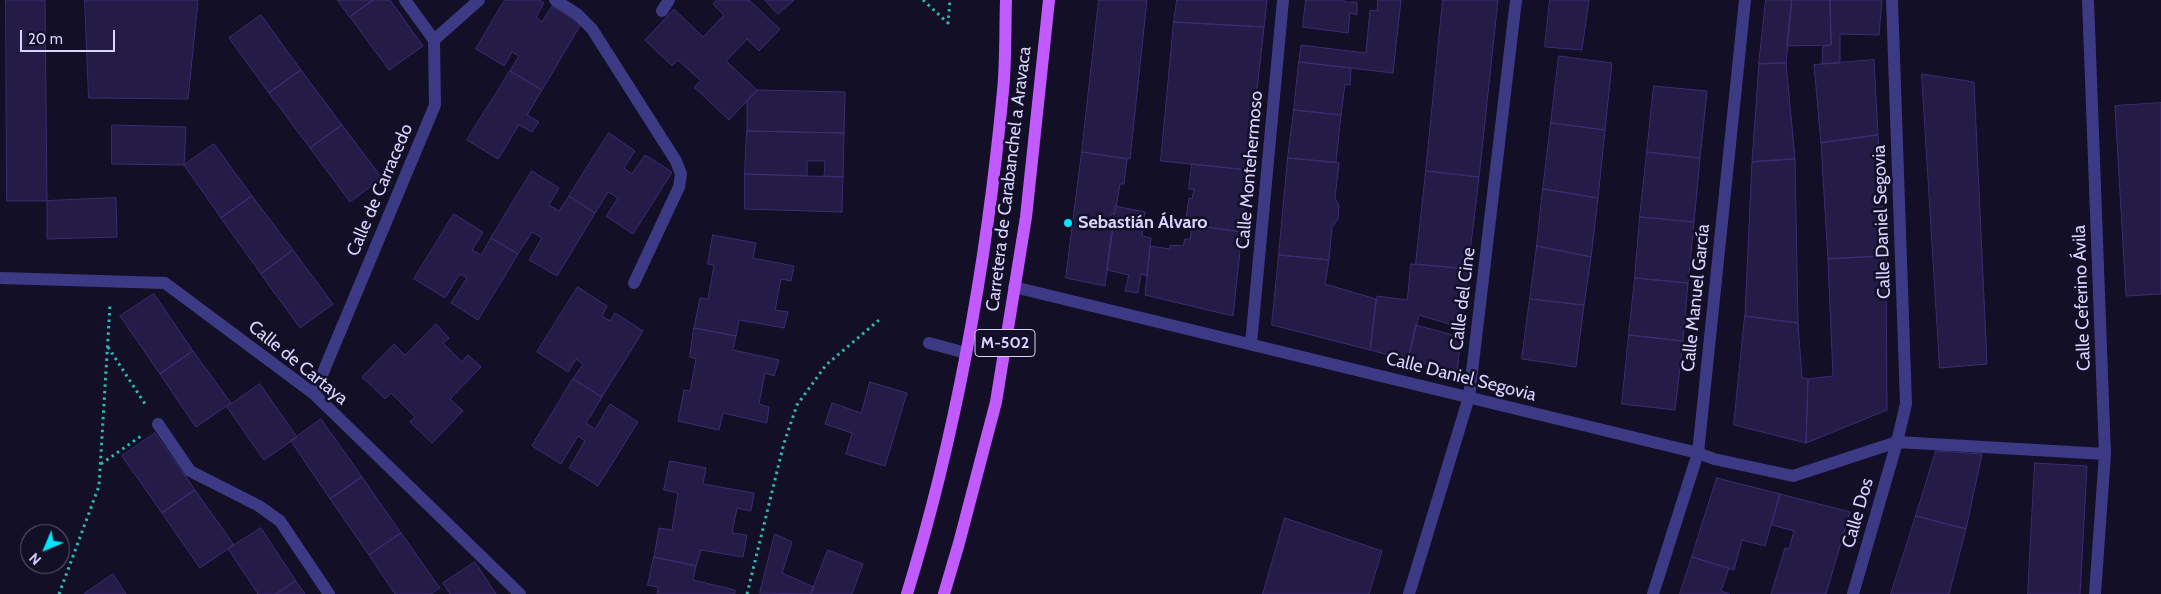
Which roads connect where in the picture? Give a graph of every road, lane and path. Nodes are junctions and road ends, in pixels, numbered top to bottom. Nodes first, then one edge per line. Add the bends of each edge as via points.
1 (405, 0) edge
2 (478, 0) edge
3 (555, 0) edge
4 (923, 0) edge
5 (950, 0) edge
6 (1006, 0) edge
7 (1049, 0) edge
8 (1284, 0) edge
9 (1516, 0) edge
10 (1745, 0) edge
11 (1892, 0) edge
12 (2088, 0) edge
13 (434, 40) junction
14 (0, 278) edge
15 (112, 282) junction
16 (634, 283) dead end
17 (1014, 287) junction
18 (879, 320) dead end
19 (928, 343) dead end
20 (1251, 344) junction
21 (108, 346) junction
22 (966, 353) junction
23 (314, 394) junction
24 (1469, 397) junction
25 (158, 424) junction
26 (1897, 442) junction
27 (1698, 452) junction
28 (2105, 454) junction
29 (100, 464) junction
30 (59, 594) edge
31 (329, 594) edge
32 (520, 594) edge
33 (747, 594) edge
34 (907, 594) edge
35 (944, 594) edge
36 (1409, 594) edge
37 (1653, 594) edge
38 (1853, 594) edge
39 (2095, 594) edge

1 - 13 street
2 - 13 street
3 - 16 street via 577,14 592,29 676,161 681,174 679,187
4 - 5 path via 948,23
6 - 22 main road, Carretera de Carabanchel a Aravaca / M-502 via 1004,89 981,268
7 - 17 main road, Carretera de Carabanchel a Aravaca / M-502 via 1026,216
8 - 20 street, Calle Montehermoso
9 - 24 street, Calle del Cine
10 - 27 street, Calle Manuel García
11 - 26 street, Calle Daniel Segovia via 1906,404
12 - 28 street, Calle Ceferino Ávila
13 - 23 street, Calle de Carracedo via 435,105
14 - 15 street, Calle de Cartaya
15 - 21 path
15 - 23 street, Calle de Cartaya via 165,283
17 - 20 street, Calle Daniel Segovia
17 - 35 main road, Carretera de Carabanchel a Aravaca / M-502 via 996,402
18 - 33 path via 826,365 797,404 784,443
19 - 22 street
20 - 24 street, Calle Daniel Segovia
21 - 25 path
21 - 29 path
22 - 34 main road, Carretera de Carabanchel a Aravaca / M-502 via 925,535
23 - 32 street, Calle de Cartaya
24 - 27 street, Calle Daniel Segovia
24 - 36 street, Calle del Cine
25 - 29 path
25 - 31 street via 190,471 259,506 280,521
26 - 27 street, Calle Daniel Segovia via 1793,476 1714,459
26 - 28 street, Calle Daniel Segovia
26 - 38 street, Calle Dos
27 - 37 street, Calle Manuel García
28 - 39 street, Calle Ceferino Ávila
29 - 30 path via 99,486

